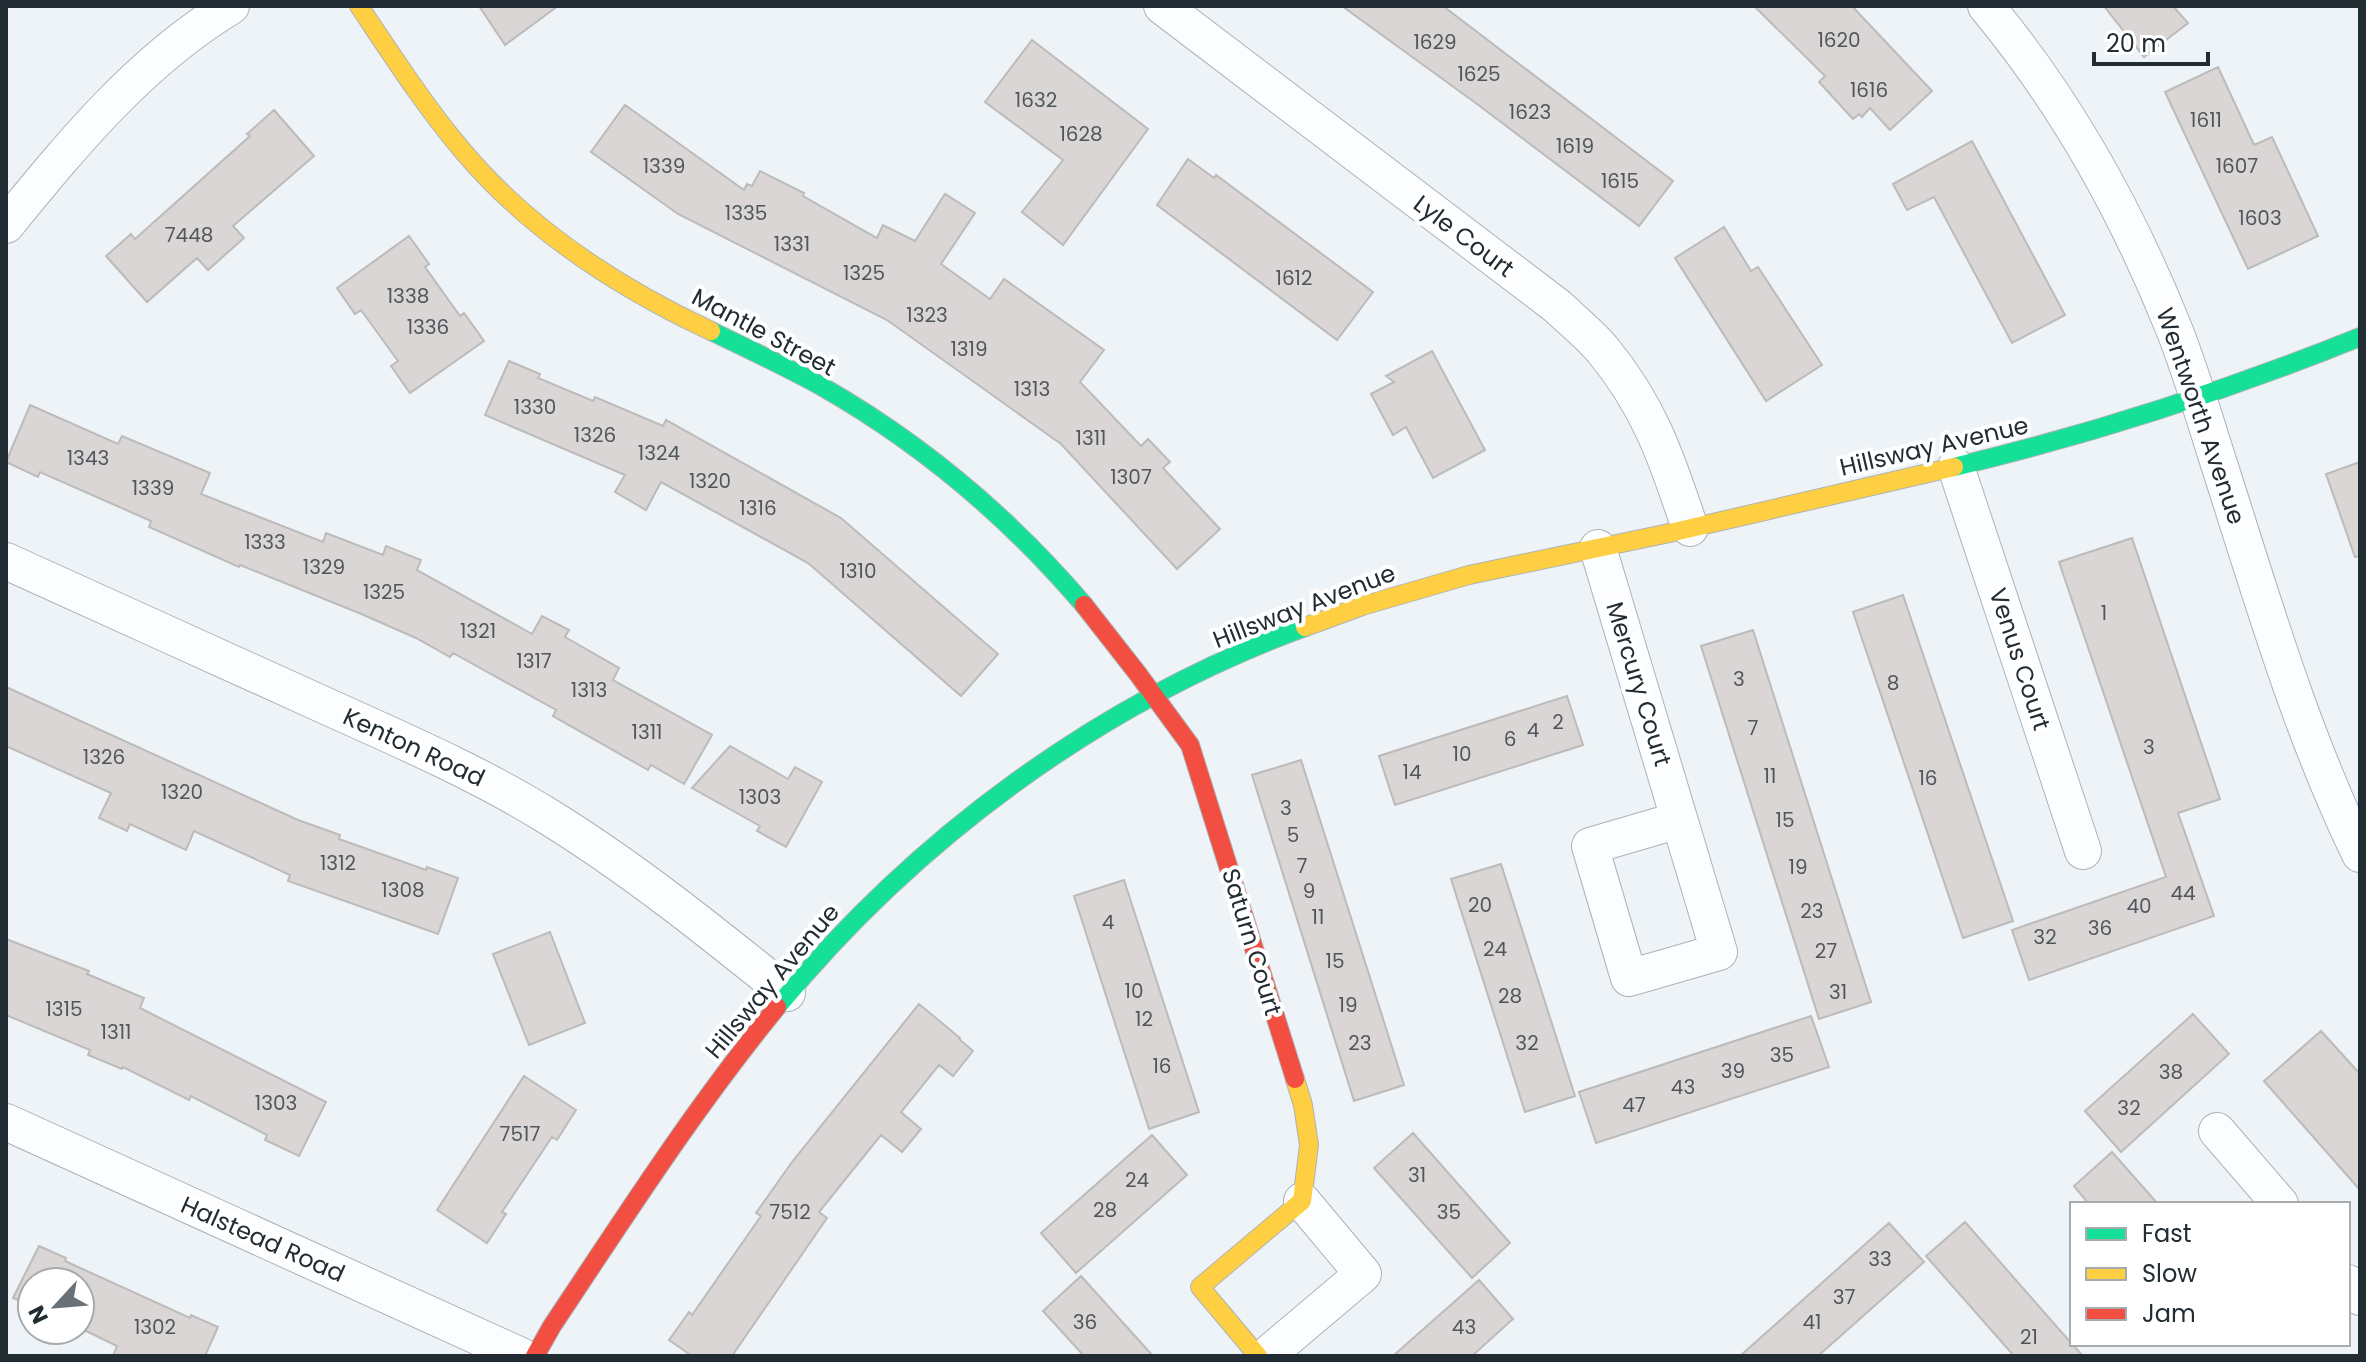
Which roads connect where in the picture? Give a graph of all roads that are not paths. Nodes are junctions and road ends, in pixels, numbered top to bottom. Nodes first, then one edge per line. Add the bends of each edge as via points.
1 (231, 6) edge
2 (359, 6) edge
3 (1162, 6) edge
4 (1986, 6) edge
5 (6, 225) edge
6 (2360, 337) edge
7 (2198, 398) junction
8 (1956, 467) junction
9 (1690, 528) junction
10 (1598, 548) junction
11 (6, 561) edge
12 (1155, 695) junction
13 (1679, 820) junction
14 (2083, 851) dead end
15 (2360, 854) edge
16 (787, 993) junction
17 (6, 1122) edge
18 (2217, 1131) dead end
19 (1302, 1201) junction
20 (2278, 1202) edge
21 (521, 1356) edge
22 (535, 1356) edge
23 (1258, 1356) edge
24 (1266, 1356) edge

1 - 5 street via 152,64 104,108
2 - 12 street, Mantle Street via 462,151 530,218 603,274 794,371 923,453 1043,557
3 - 9 street, Lyle Court via 1557,306 1601,347 1650,419
4 - 7 street, Wentworth Avenue via 2044,83 2118,206 2175,332
6 - 7 street, Hillsway Avenue
7 - 8 street, Hillsway Avenue
7 - 15 street, Wentworth Avenue via 2305,729
8 - 9 street, Hillsway Avenue
8 - 14 street, Venus Court
9 - 10 street, Hillsway Avenue
10 - 12 street, Hillsway Avenue via 1381,600 1268,642
10 - 13 street, Mercury Court
11 - 16 street, Kenton Road via 487,781 616,861
12 - 16 street, Hillsway Avenue via 960,822 864,909
12 - 19 street, Saturn Court via 1190,745 1303,1105 1309,1145
13 - 13 street, Mercury Court via 1590,846 1629,978 1719,952
16 - 22 street, Hillsway Avenue via 685,1131
17 - 21 street, Halstead Road
18 - 20 street
19 - 23 street via 1200,1287
19 - 24 street via 1363,1274

